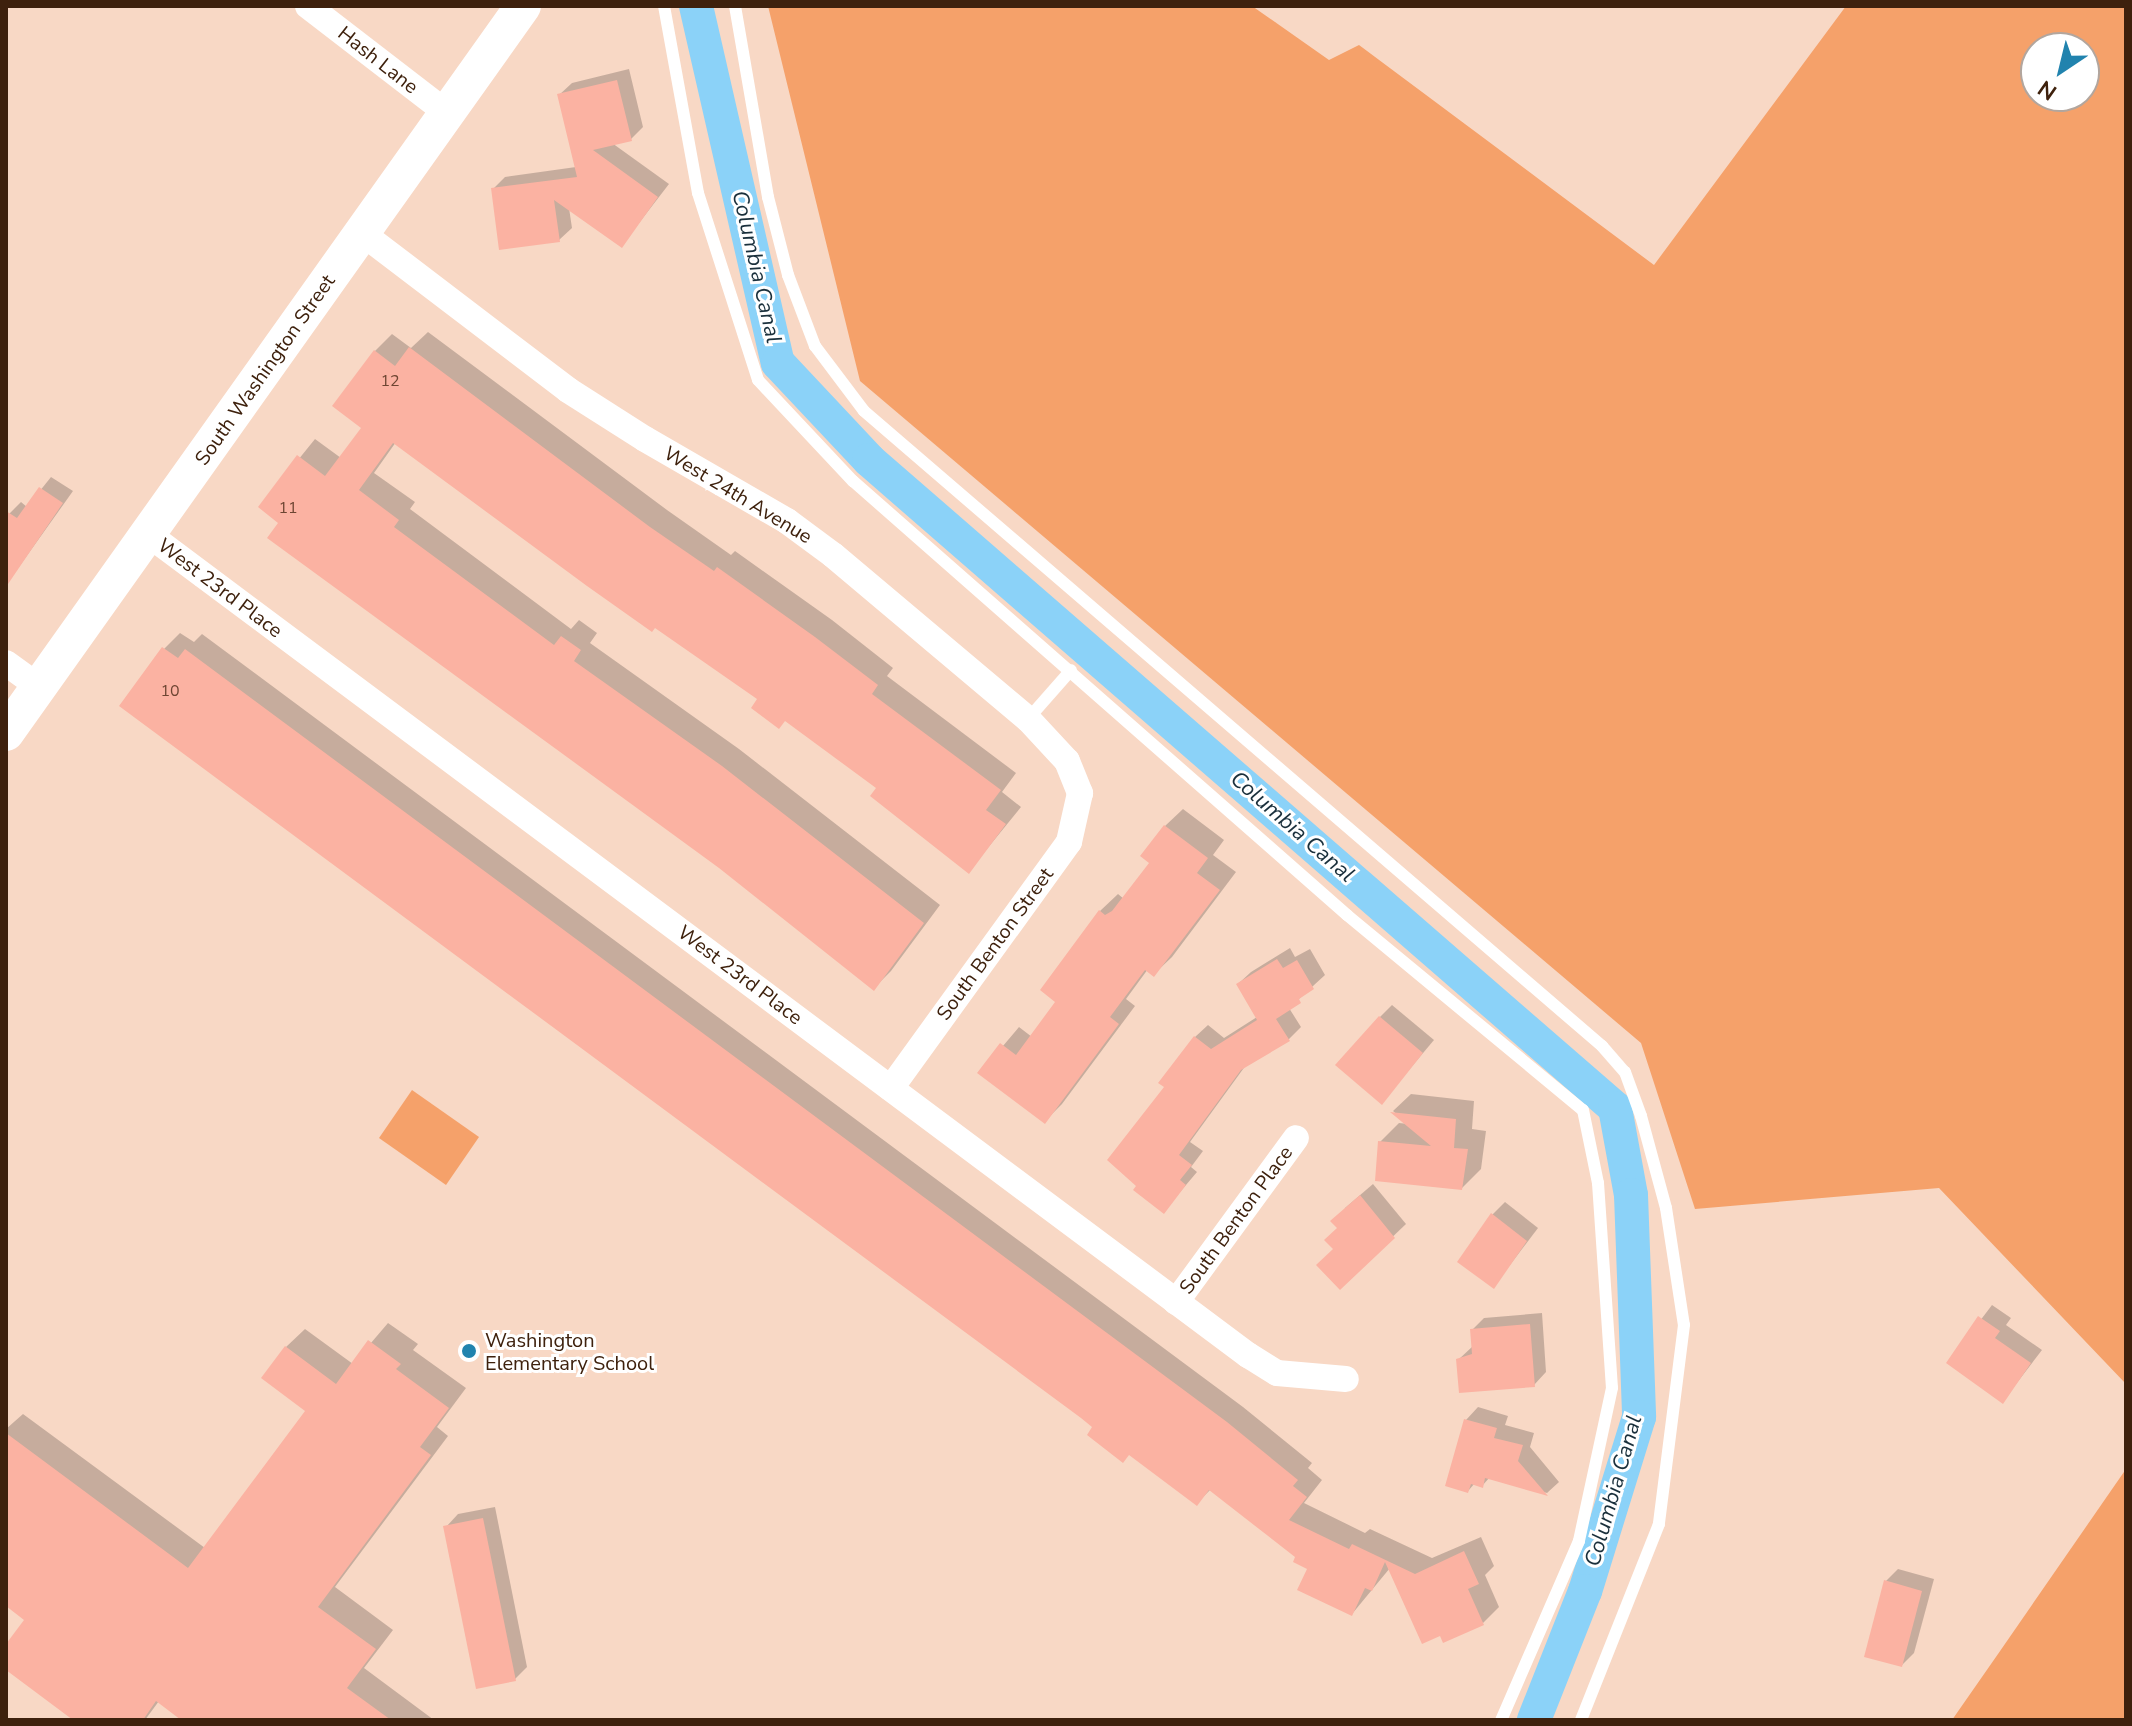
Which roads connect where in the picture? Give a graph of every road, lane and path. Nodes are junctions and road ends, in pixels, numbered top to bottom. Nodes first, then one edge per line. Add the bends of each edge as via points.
1 (308, 6) edge
2 (523, 6) edge
3 (664, 6) edge
4 (735, 6) edge
5 (447, 113) junction
6 (362, 233) junction
7 (148, 534) junction
8 (6, 663) edge
9 (1071, 670) junction
10 (39, 687) junction
11 (1028, 719) junction
12 (6, 733) edge
13 (1080, 793) joint
14 (891, 1088) junction
15 (1296, 1138) dead end
16 (1176, 1302) junction
17 (1346, 1379) dead end
18 (1501, 1720) edge
19 (1581, 1720) edge

1 - 5 street, Hash Lane
2 - 5 main road, South Washington Street
3 - 9 lane via 698,193 758,380 853,481
4 - 19 lane via 768,197 788,275 815,346 864,411 1602,1046 1625,1072 1666,1208 1684,1325 1659,1524
5 - 6 main road, South Washington Street
6 - 7 main road, South Washington Street
6 - 11 street, West 24th Avenue via 568,390 787,521
7 - 10 main road, South Washington Street
7 - 14 street, West 23rd Place
8 - 10 street
9 - 11 lane
9 - 18 lane via 1347,915 1583,1110 1598,1183 1612,1388 1579,1541
10 - 12 main road, South Washington Street
11 - 13 street, West 24th Avenue via 1067,761
13 - 14 street, South Benton Street via 1069,842
14 - 16 street, West 23rd Place
15 - 16 street, South Benton Place
16 - 17 street, West 23rd Place via 1277,1373

